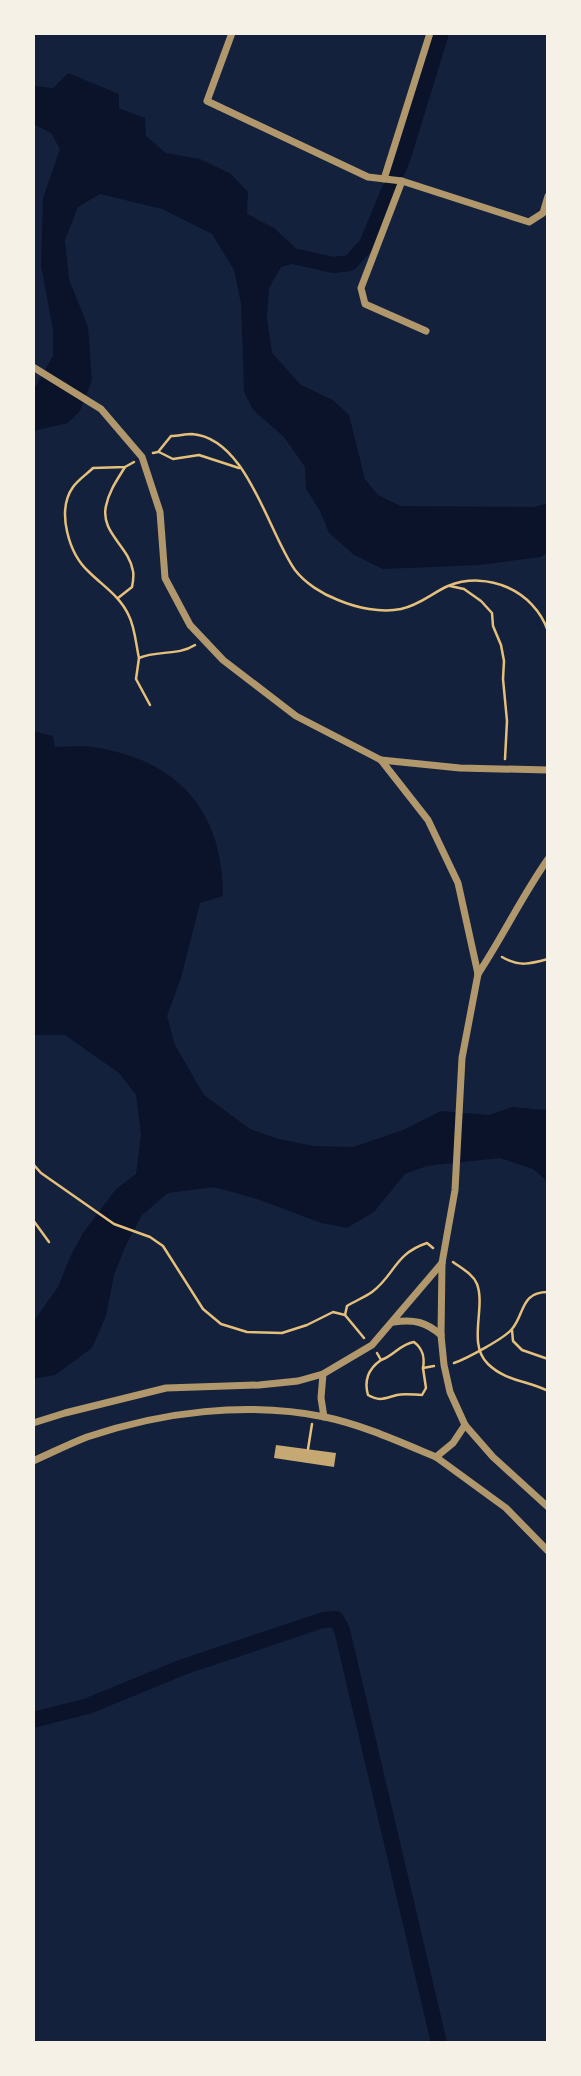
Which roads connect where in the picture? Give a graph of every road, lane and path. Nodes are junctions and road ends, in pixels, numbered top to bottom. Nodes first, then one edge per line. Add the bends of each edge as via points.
1 (232, 33) edge
2 (430, 33) edge
3 (384, 179) junction
4 (402, 181) junction
5 (548, 196) edge
6 (426, 331) dead end
7 (33, 367) edge
8 (158, 452) junction
9 (142, 457) junction
10 (125, 467) junction
11 (242, 469) junction
12 (449, 586) junction
13 (117, 598) junction
14 (548, 631) edge
15 (203, 639) junction
16 (139, 658) junction
17 (150, 705) dead end
18 (381, 760) junction
19 (505, 769) junction
20 (548, 770) edge
21 (548, 859) edge
22 (493, 952) junction
23 (548, 958) edge
24 (478, 974) junction
25 (33, 1164) edge
26 (33, 1220) edge
27 (49, 1242) dead end
28 (443, 1259) junction
29 (548, 1292) edge
30 (345, 1315) junction
31 (394, 1322) junction
32 (512, 1330) junction
33 (441, 1335) junction
34 (372, 1345) junction
35 (480, 1349) junction
36 (548, 1359) edge
37 (381, 1360) junction
38 (444, 1364) junction
39 (423, 1368) junction
40 (323, 1374) junction
41 (548, 1391) edge
42 (324, 1417) junction
43 (33, 1423) edge
44 (465, 1425) junction
45 (309, 1449) dead end
46 (436, 1457) junction
47 (33, 1461) edge
48 (548, 1507) edge
49 (548, 1551) edge

1 - 3 street via 207,101 368,177
2 - 3 street
3 - 4 street
4 - 5 street via 529,222 543,213
4 - 6 street via 361,288 365,304
7 - 9 street via 101,409
8 - 9 path
8 - 11 path via 173,459 199,455
8 - 11 path via 171,436 193,434 213,441
9 - 10 path
9 - 15 street via 160,512 165,578 190,625
10 - 13 path via 105,510 107,528 134,572 132,587
10 - 13 path via 93,468 72,489 66,511 66,532 74,553
11 - 12 path via 283,552 318,591 368,610 400,610
12 - 14 path via 467,579 492,581 535,606
12 - 19 path via 464,589 492,613 502,645
13 - 16 path via 129,615
15 - 16 path via 187,650
15 - 18 street via 296,716
16 - 17 path via 136,679
18 - 19 street
18 - 24 street via 428,820 458,883
19 - 20 street
21 - 22 street
22 - 23 path via 515,965
22 - 24 street
24 - 28 street via 462,1058 455,1190
25 - 30 path via 114,1224 163,1246 203,1309 221,1324 247,1332 282,1333 333,1312
26 - 27 path
28 - 30 path via 427,1243 413,1248 374,1291 347,1306
28 - 31 street
28 - 33 street
28 - 35 path via 470,1274 477,1284
29 - 32 path via 527,1300
30 - 34 path
31 - 33 street via 428,1324
31 - 34 street
32 - 35 path
32 - 36 path via 513,1341 522,1350
33 - 38 street
34 - 37 path
34 - 40 street
35 - 38 path
35 - 41 path via 486,1363 501,1373
37 - 39 path via 414,1342 421,1347
37 - 39 path via 374,1364 365,1385 376,1400 422,1395 426,1388
38 - 39 path
38 - 44 street
40 - 42 street
40 - 43 street via 259,1385 166,1388
42 - 45 path via 313,1424
42 - 46 street
42 - 47 street via 261,1410 148,1420 86,1438
44 - 46 street
44 - 48 street
46 - 49 street via 506,1508

